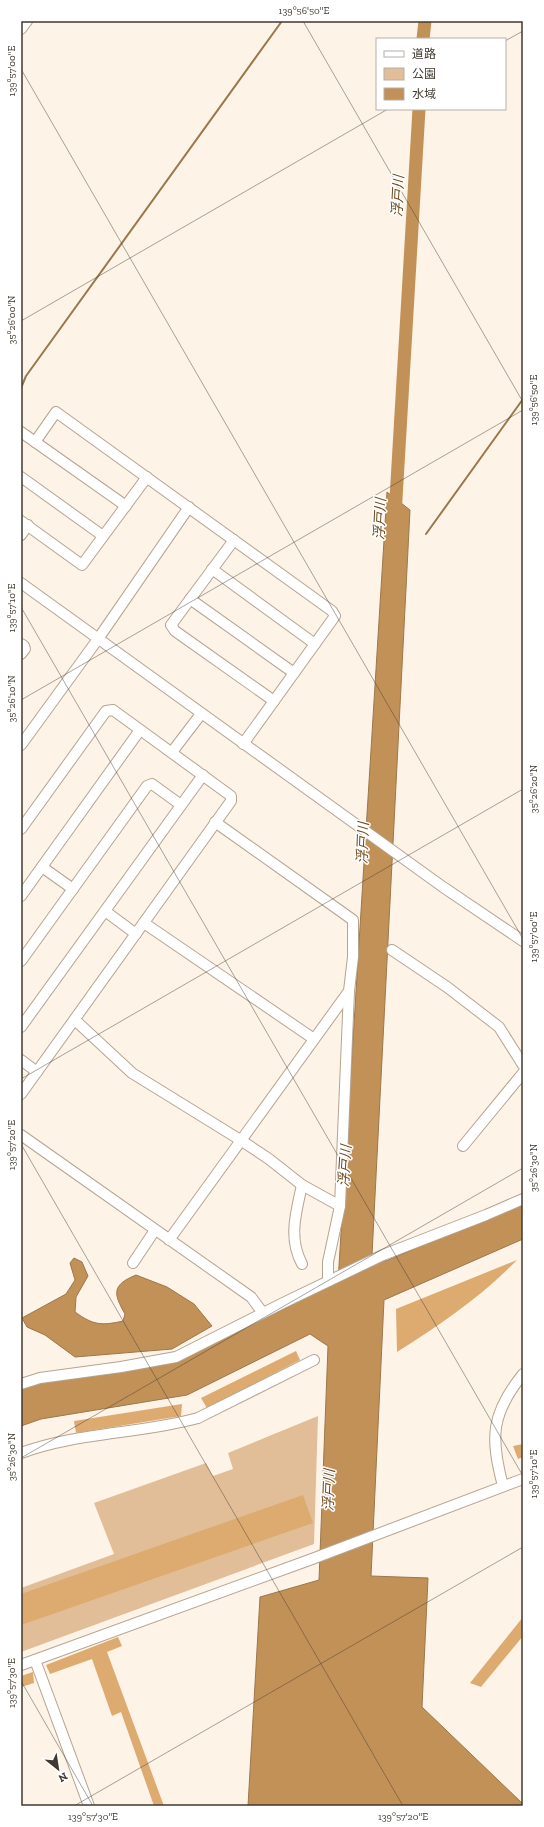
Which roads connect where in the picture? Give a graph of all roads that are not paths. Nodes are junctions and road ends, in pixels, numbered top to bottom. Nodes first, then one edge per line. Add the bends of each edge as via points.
1 (27, 21) edge
2 (21, 28) edge
3 (21, 432) edge
4 (35, 442) junction
5 (21, 477) edge
6 (147, 477) junction
7 (126, 506) junction
8 (189, 507) junction
9 (24, 523) edge
10 (21, 535) edge
11 (103, 536) junction
12 (234, 540) junction
13 (212, 569) junction
14 (21, 583) edge
15 (190, 599) junction
16 (98, 639) junction
17 (21, 644) edge
18 (315, 644) junction
19 (21, 654) edge
20 (294, 673) junction
21 (274, 701) junction
22 (201, 714) junction
23 (140, 730) junction
24 (243, 744) junction
25 (21, 745) edge
26 (172, 752) junction
27 (203, 775) junction
28 (181, 805) junction
29 (215, 822) junction
30 (21, 829) edge
31 (42, 867) junction
32 (73, 889) junction
33 (21, 896) edge
34 (105, 911) junction
35 (144, 923) junction
36 (136, 934) junction
37 (523, 941) edge
38 (392, 950) dead end
39 (21, 961) edge
40 (349, 991) junction
41 (75, 1020) junction
42 (21, 1027) edge
43 (314, 1039) junction
44 (21, 1060) edge
45 (523, 1065) edge
46 (37, 1072) junction
47 (523, 1072) edge
48 (21, 1094) edge
49 (21, 1135) edge
50 (242, 1141) junction
51 (463, 1146) dead end
52 (302, 1185) junction
53 (523, 1199) edge
54 (340, 1206) junction
55 (155, 1230) junction
56 (169, 1240) junction
57 (133, 1263) dead end
58 (302, 1264) dead end
59 (328, 1281) junction
60 (263, 1313) junction
61 (314, 1360) dead end
62 (523, 1374) edge
63 (21, 1384) edge
64 (21, 1453) edge
65 (523, 1479) edge
66 (503, 1486) junction
67 (35, 1660) junction
68 (21, 1665) edge
69 (89, 1806) edge

1 - 2 street
3 - 4 street
4 - 6 street via 56,412
4 - 7 street
5 - 11 street
6 - 7 street
6 - 8 street
7 - 11 street
8 - 12 street
8 - 16 street
9 - 10 street
9 - 11 street via 82,565
12 - 13 street
12 - 18 street via 332,611 335,616
13 - 15 street
13 - 18 street
14 - 16 street
15 - 20 street
15 - 21 street via 172,625 175,631
16 - 22 street
16 - 25 street
17 - 19 street via 25,649
18 - 20 street
20 - 21 street
21 - 24 street
22 - 24 street
22 - 26 street
23 - 26 street
23 - 30 street via 113,710 106,711
23 - 31 street
24 - 37 street
26 - 27 street
27 - 28 street
27 - 29 street via 231,796 231,801
28 - 32 street via 152,784 147,786
28 - 34 street
29 - 35 street
29 - 40 street via 353,920 353,957
31 - 32 street
31 - 33 street
32 - 39 street
34 - 36 street
34 - 42 street
35 - 36 street
35 - 43 street
36 - 41 street
38 - 45 street via 448,987 499,1027
40 - 43 street
40 - 54 street
41 - 46 street
41 - 50 street via 132,1073
43 - 50 street
44 - 46 street
46 - 48 street
47 - 51 street
49 - 55 street
50 - 52 street
50 - 56 street
52 - 54 street
52 - 58 street via 295,1216 294,1243
53 - 59 street via 378,1257
54 - 59 street via 328,1262
55 - 56 street
55 - 57 street
56 - 60 street via 251,1297
59 - 60 street
60 - 63 street via 171,1359 40,1378
61 - 64 street via 198,1418 66,1440
62 - 66 street via 512,1388 497,1420 494,1449
65 - 66 street
66 - 67 street
67 - 68 street
67 - 69 street

